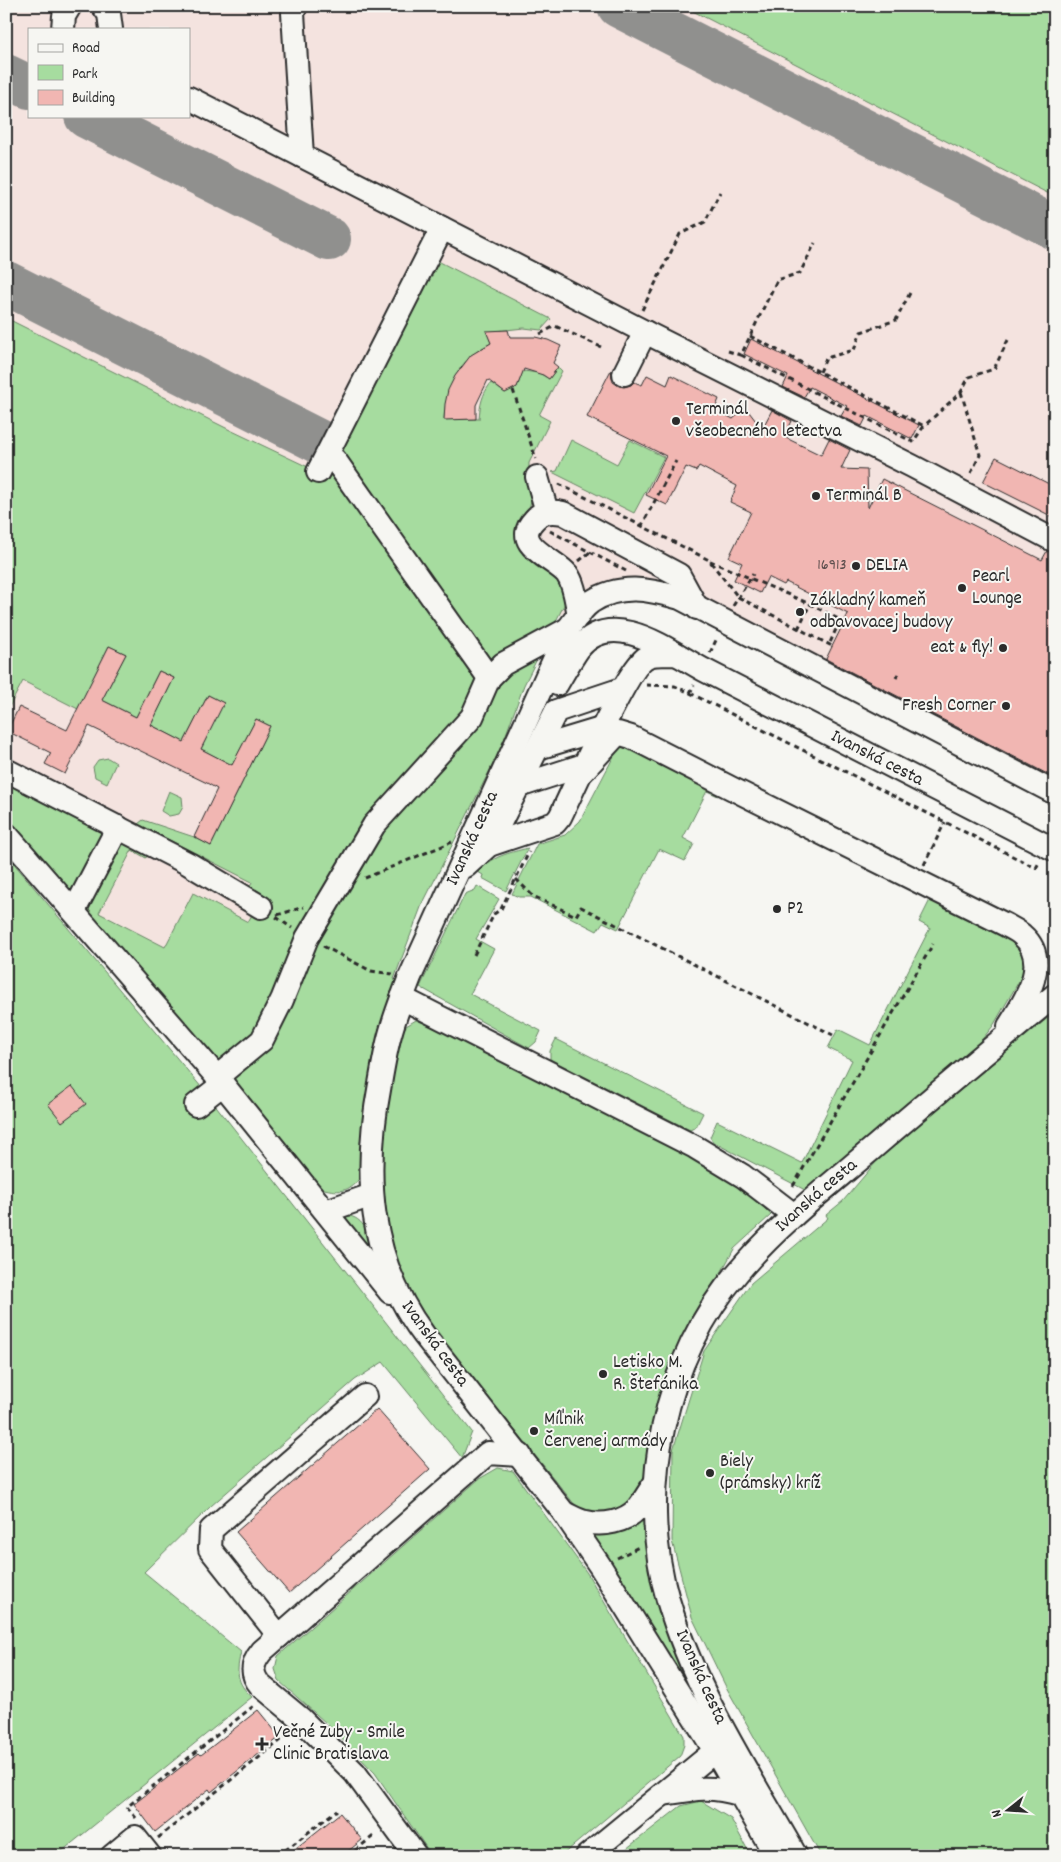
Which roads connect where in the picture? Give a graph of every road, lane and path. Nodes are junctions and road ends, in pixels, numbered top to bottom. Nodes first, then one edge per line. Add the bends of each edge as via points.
1 (70, 6) edge
2 (103, 6) edge
3 (296, 6) edge
4 (62, 28) edge
5 (111, 28) edge
6 (190, 99) edge
7 (302, 156) junction
8 (720, 192) dead end
9 (442, 228) junction
10 (815, 243) dead end
11 (911, 291) dead end
12 (643, 322) junction
13 (540, 334) dead end
14 (750, 336) junction
15 (1008, 340) dead end
16 (602, 346) dead end
17 (722, 350) dead end
18 (741, 355) junction
19 (820, 372) junction
20 (624, 374) dead end
21 (513, 390) dead end
22 (961, 392) junction
23 (924, 426) junction
24 (676, 461) dead end
25 (537, 469) joint
26 (573, 492) dead end
27 (962, 493) junction
28 (555, 513) junction
29 (641, 527) dead end
30 (550, 538) dead end
31 (1055, 540) edge
32 (590, 552) dead end
33 (710, 560) dead end
34 (573, 566) dead end
35 (810, 604) junction
36 (697, 608) junction
37 (574, 622) junction
38 (798, 629) dead end
39 (829, 645) dead end
40 (676, 654) junction
41 (489, 678) junction
42 (690, 693) dead end
43 (617, 698) junction
44 (534, 706) junction
45 (592, 752) junction
46 (533, 757) junction
47 (6, 770) edge
48 (1055, 793) edge
49 (118, 827) junction
50 (6, 834) edge
51 (458, 839) dead end
52 (489, 845) junction
53 (1052, 848) edge
54 (530, 850) dead end
55 (458, 874) junction
56 (516, 879) junction
57 (338, 883) junction
58 (261, 907) joint
59 (74, 912) junction
60 (295, 930) dead end
61 (932, 944) dead end
62 (322, 945) dead end
63 (474, 955) dead end
64 (399, 973) dead end
65 (1055, 995) edge
66 (402, 998) junction
67 (833, 1035) dead end
68 (997, 1043) junction
69 (220, 1080) junction
70 (196, 1105) dead end
71 (793, 1186) dead end
72 (372, 1195) junction
73 (326, 1211) junction
74 (794, 1216) junction
75 (409, 1314) junction
76 (365, 1396) dead end
77 (487, 1414) junction
78 (488, 1453) junction
79 (520, 1455) junction
80 (655, 1483) junction
81 (564, 1513) junction
82 (644, 1544) dead end
83 (610, 1561) dead end
84 (279, 1636) junction
85 (260, 1701) dead end
86 (294, 1729) dead end
87 (715, 1751) junction
88 (739, 1757) junction
89 (664, 1794) junction
90 (739, 1794) junction
91 (337, 1810) dead end
92 (138, 1821) dead end
93 (377, 1833) dead end
94 (152, 1848) edge
95 (112, 1856) edge
96 (278, 1856) edge
97 (348, 1856) edge
98 (416, 1856) edge
99 (587, 1856) edge
100 (776, 1856) edge
101 (796, 1856) edge

1 - 4 street
2 - 5 street via 109,14
3 - 7 street via 293,13
6 - 7 street
7 - 9 street
8 - 12 path via 706,222 680,234
9 - 12 street
9 - 41 street via 327,466
10 - 14 path via 800,273 777,280
11 - 19 path via 896,320 861,332 854,350 826,358
12 - 20 street
12 - 27 street via 772,394
13 - 16 path via 555,326
14 - 18 path
14 - 19 path
15 - 22 path via 994,369 969,377
17 - 18 path
18 - 23 path via 913,442
19 - 23 path
21 - 25 path
22 - 23 path
22 - 27 path via 980,455
24 - 29 path
25 - 28 street
26 - 28 path
27 - 31 street
28 - 30 path
28 - 36 street via 680,575
28 - 37 street via 537,516 532,521 529,542 567,574 573,588
32 - 34 path
33 - 35 path
35 - 38 path
35 - 39 path via 840,620
36 - 37 street via 680,598 643,589 621,590 590,603
36 - 48 street
37 - 41 street via 503,664
37 - 44 street
40 - 43 street via 648,656 638,664
40 - 44 street, Ivanská cesta via 626,631 595,635 580,647 556,687
40 - 53 street, Ivanská cesta
41 - 57 street via 472,717 374,825
42 - 53 path via 1036,868
43 - 45 street
43 - 46 street via 556,711
44 - 55 street, Ivanská cesta
45 - 46 street
45 - 46 street
45 - 52 street via 555,823
45 - 68 street via 618,733 631,737 1006,924 1022,935 1033,953 1035,976 1023,1005
46 - 52 street
47 - 49 street
49 - 58 street
49 - 59 street
50 - 59 street
51 - 57 path via 349,885
52 - 55 street
54 - 56 path
55 - 66 street, Ivanská cesta
56 - 63 path
56 - 67 path via 534,896 576,916 581,907
57 - 69 street via 307,938 262,1040
58 - 60 path
59 - 69 street
61 - 71 path
62 - 64 path via 371,971
65 - 68 street, Ivanská cesta
66 - 72 street, Ivanská cesta via 391,1031 378,1096 372,1149
66 - 74 street via 695,1148 743,1176
68 - 74 street, Ivanská cesta
69 - 70 street
69 - 73 street
72 - 73 street
72 - 75 street, Ivanská cesta via 375,1223 389,1273
73 - 75 street
74 - 80 street, Ivanská cesta via 739,1271 700,1326 670,1404
75 - 77 street, Ivanská cesta
76 - 84 street via 211,1530 210,1549
77 - 78 street
77 - 79 street, Ivanská cesta
78 - 79 street
78 - 84 street
79 - 81 street, Ivanská cesta
80 - 81 street, Ivanská cesta via 637,1509 617,1521 586,1522
80 - 88 street, Ivanská cesta via 656,1543 668,1601 696,1675
81 - 87 street, Ivanská cesta
82 - 83 path
84 - 98 street via 256,1659 254,1678 266,1692 301,1719 355,1774
85 - 92 path via 127,1807
86 - 94 path
87 - 88 street
87 - 89 street
87 - 90 street, Ivanská cesta
88 - 101 street, Ivanská cesta
89 - 90 street via 705,1787
89 - 99 street
90 - 100 street, Ivanská cesta
91 - 96 path
93 - 97 path
94 - 95 street via 135,1837

